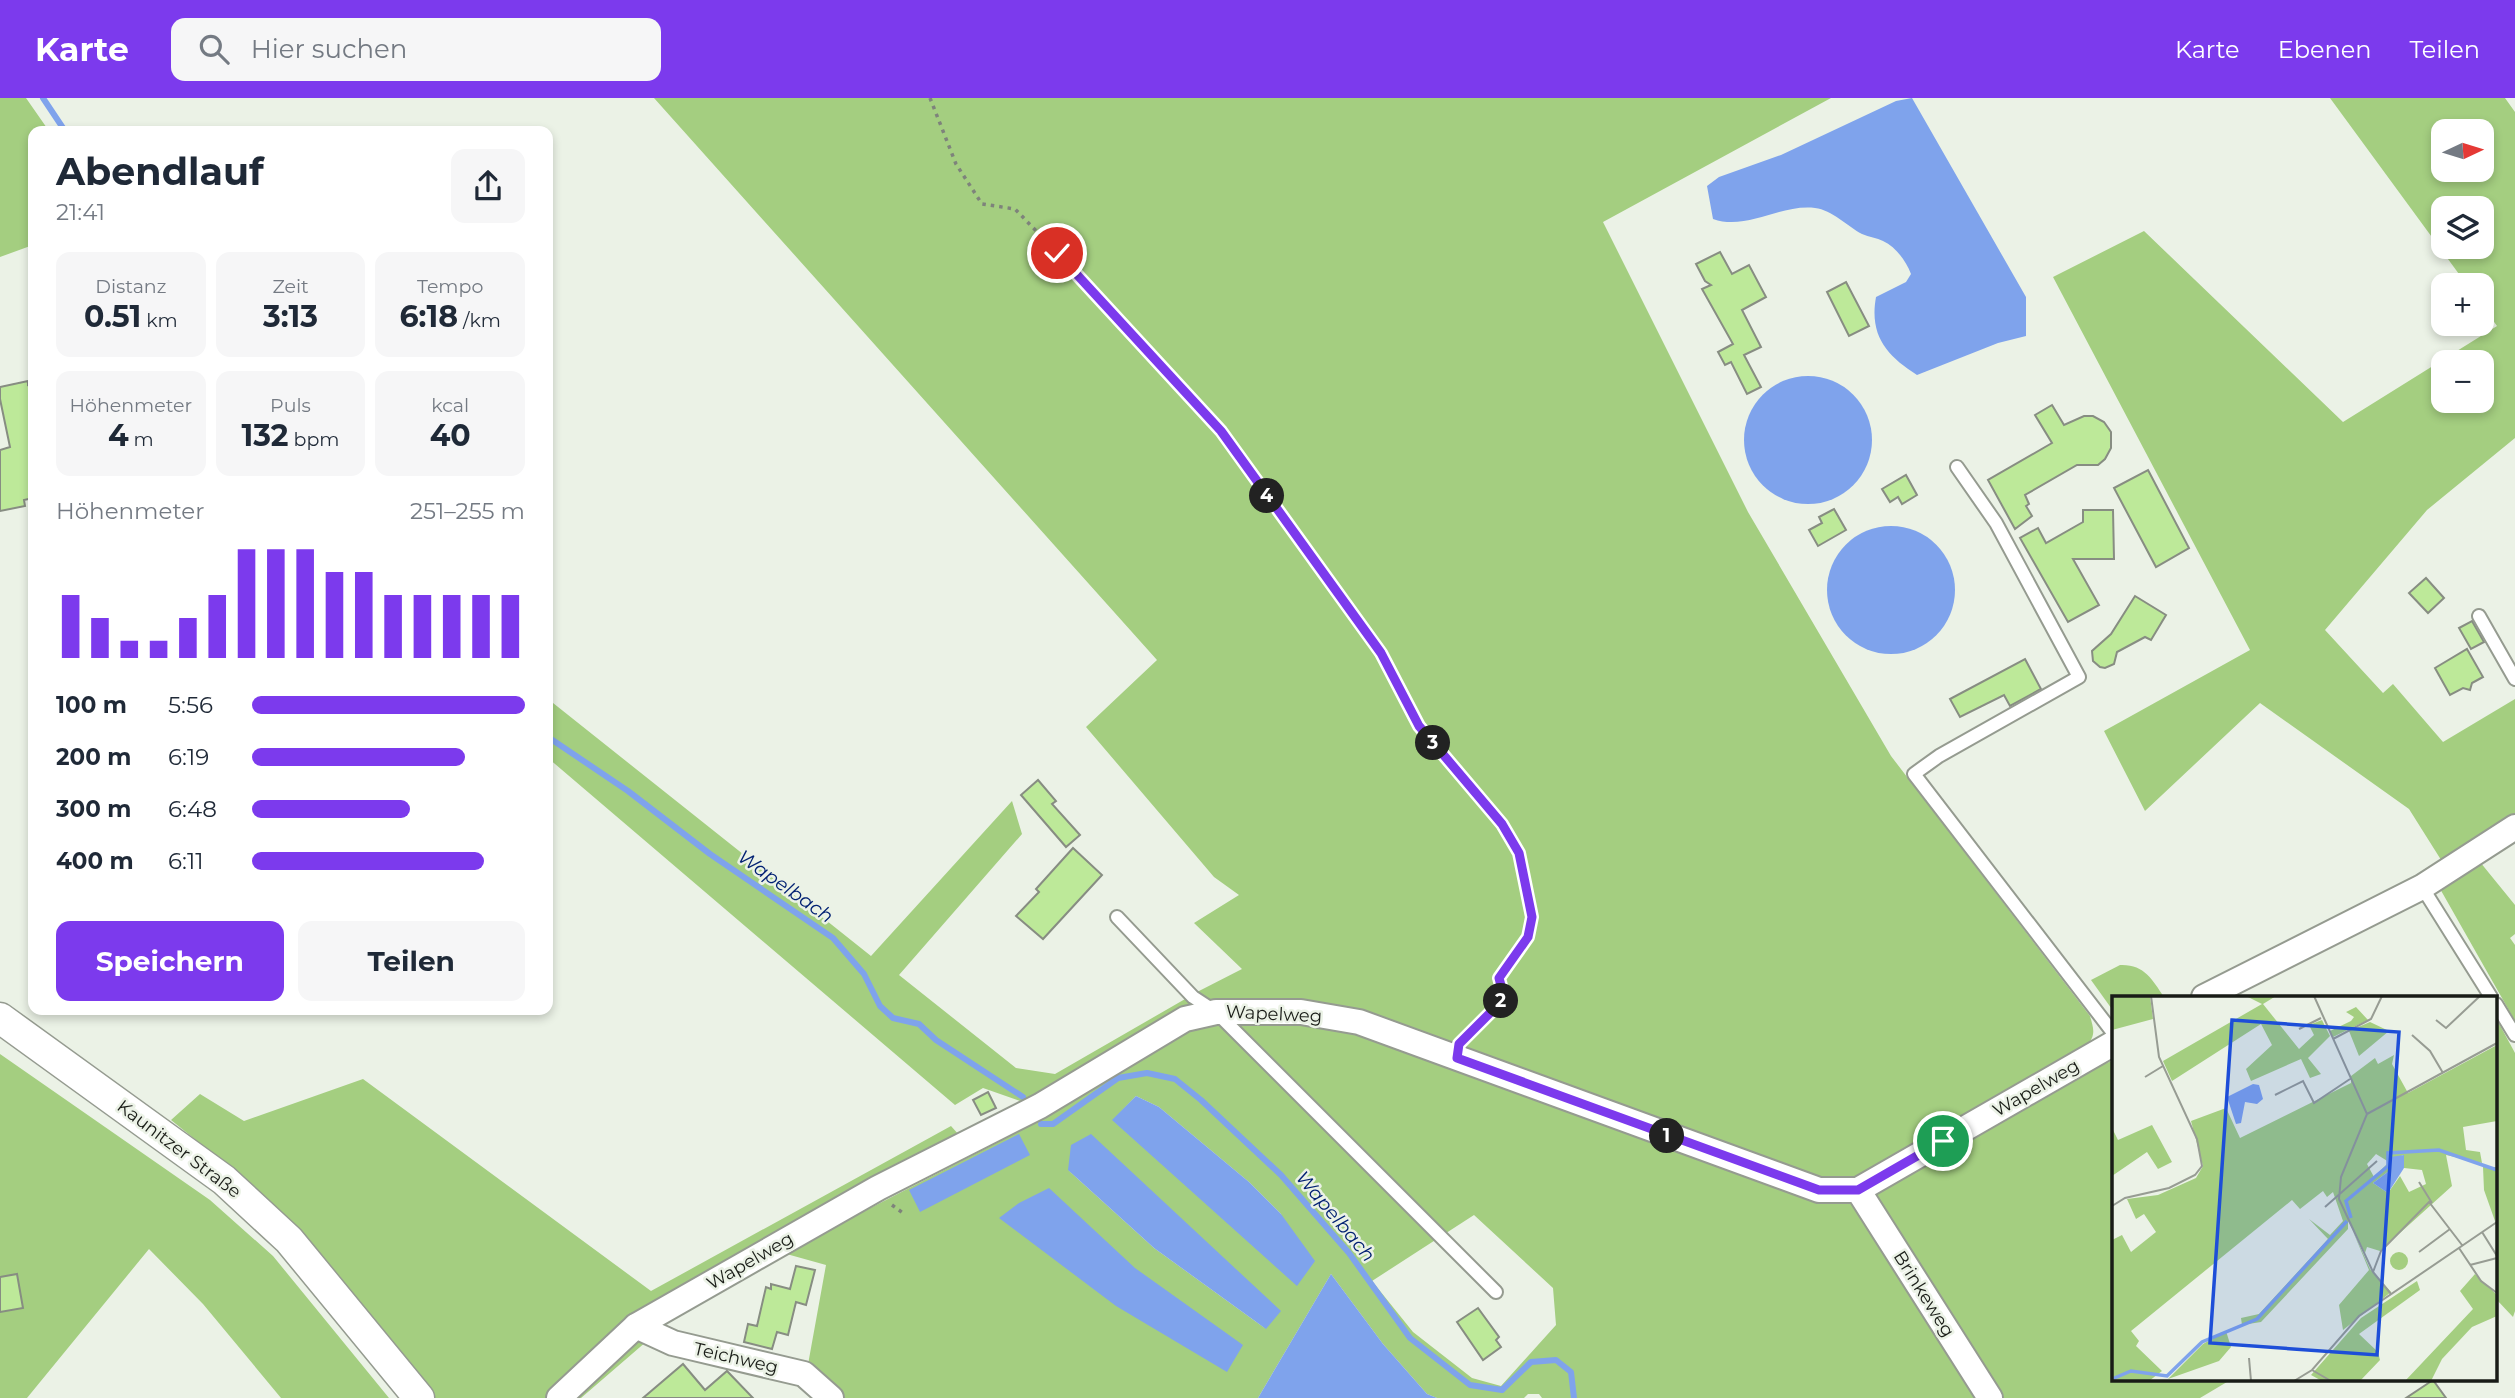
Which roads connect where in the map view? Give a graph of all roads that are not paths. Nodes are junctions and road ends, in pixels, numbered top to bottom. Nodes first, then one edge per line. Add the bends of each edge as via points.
1 (1957, 467) dead end
2 (2479, 616) dead end
3 (2515, 679) edge
4 (2515, 827) edge
5 (2421, 887) junction
6 (1117, 917) dead end
7 (2206, 996) edge
8 (2490, 996) edge
9 (2498, 1007) edge
10 (1216, 1012) junction
11 (0, 1018) edge
12 (2112, 1031) edge
13 (2515, 1035) edge
14 (2112, 1044) edge
15 (1858, 1190) junction
16 (1496, 1292) dead end
17 (636, 1326) junction
18 (419, 1398) edge
19 (559, 1398) edge
20 (831, 1398) edge
21 (1990, 1398) edge

1 - 12 lane via 1996,523 2080,677 1914,774
2 - 3 lane
4 - 5 street
5 - 7 street
5 - 8 lane
6 - 10 lane via 1193,997
9 - 13 lane
10 - 15 street, Wapelweg via 1301,1012 1359,1022 1819,1190
10 - 16 lane
10 - 17 street, Wapelweg via 1185,1019 1041,1106 877,1188
11 - 18 street, Kaunitzer Straße via 224,1180 289,1240
14 - 15 street, Wapelweg
15 - 21 street, Brinkeweg
17 - 19 street, Wapelweg
17 - 20 street, Teichweg via 673,1343 804,1374

